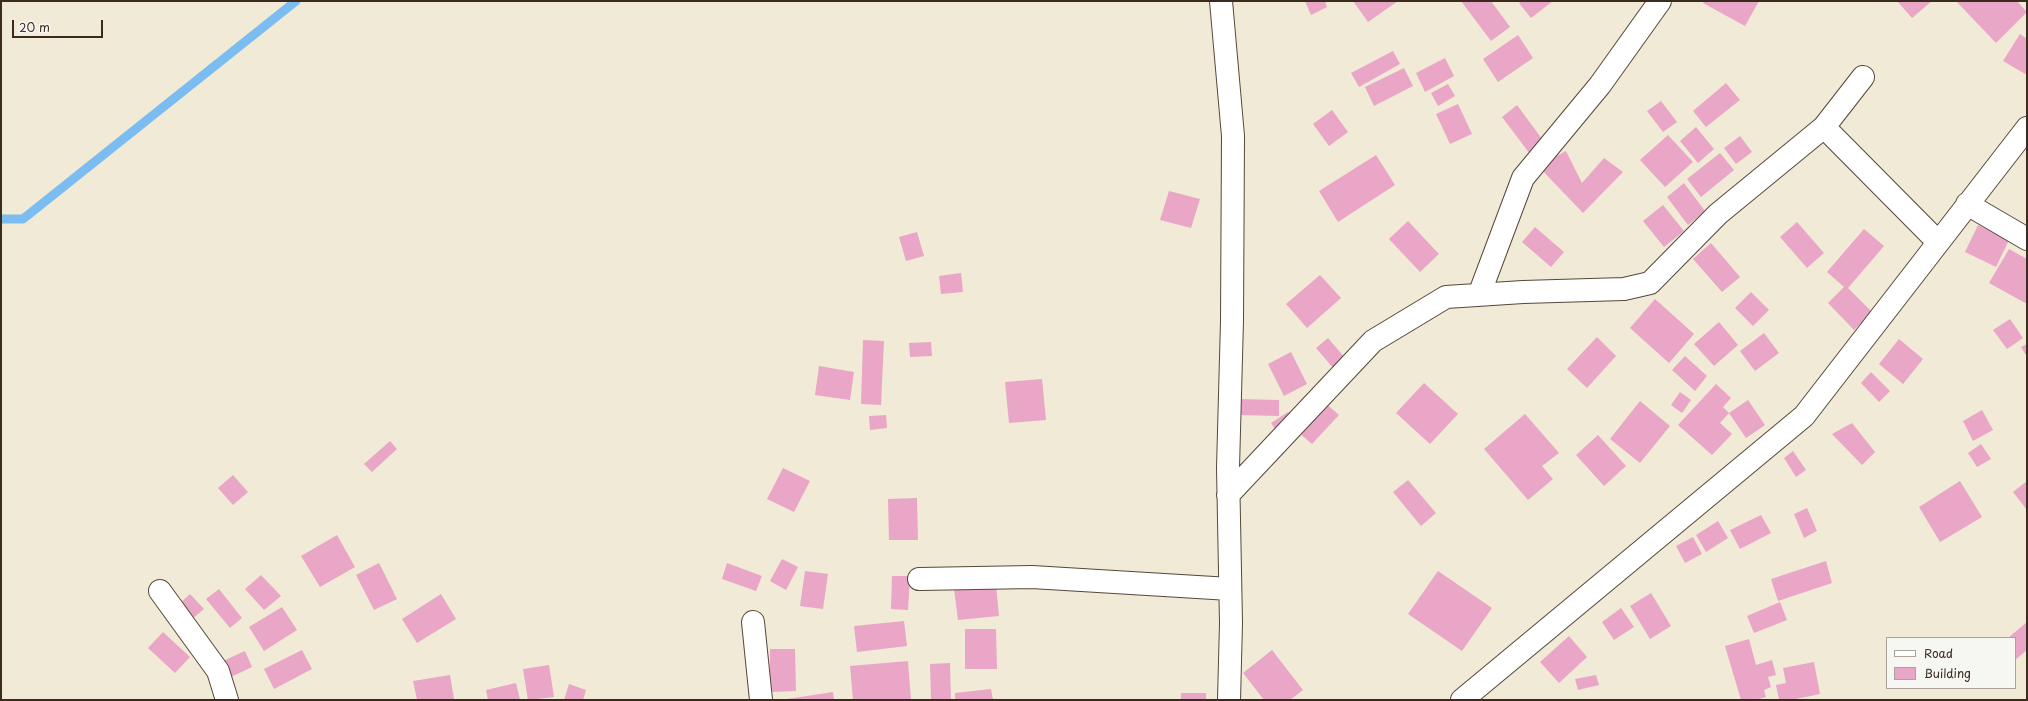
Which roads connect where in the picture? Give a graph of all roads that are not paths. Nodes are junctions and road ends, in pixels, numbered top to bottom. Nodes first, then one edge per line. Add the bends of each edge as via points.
1 (1221, 1) edge
2 (1660, 1) edge
3 (1863, 77) dead end
4 (1824, 127) junction
5 (2027, 128) edge
6 (1967, 204) junction
7 (2027, 239) edge
8 (1938, 242) junction
9 (1479, 295) junction
10 (1228, 495) junction
11 (919, 579) dead end
12 (1230, 589) junction
13 (160, 591) dead end
14 (753, 622) dead end
15 (227, 700) edge
16 (761, 700) edge
17 (1229, 700) edge
18 (1462, 700) edge

1 - 10 street via 1233,136
2 - 9 street via 1600,85 1523,178
3 - 4 street
4 - 8 street
4 - 9 street via 1718,214 1650,283 1624,289
5 - 6 street
6 - 7 street
6 - 8 street
8 - 18 street via 1804,416
9 - 10 street via 1446,297 1373,341
10 - 12 street
11 - 12 street via 1032,577
12 - 17 street
13 - 15 street via 218,671
14 - 16 street

